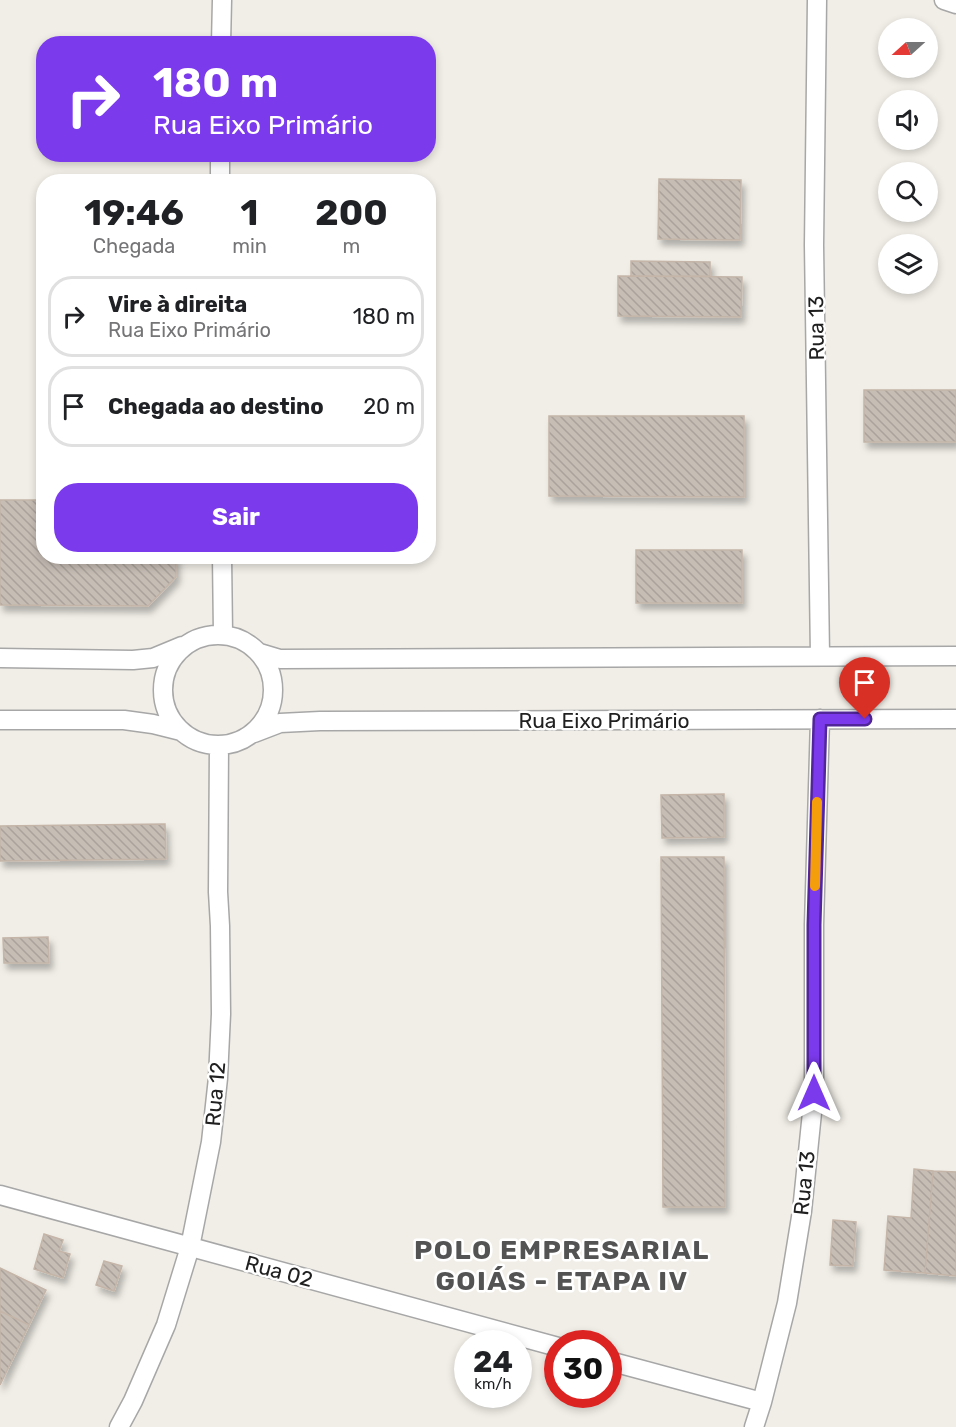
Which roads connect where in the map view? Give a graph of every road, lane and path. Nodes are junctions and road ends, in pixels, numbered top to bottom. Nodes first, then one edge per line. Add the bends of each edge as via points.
1 (222, 0) edge
2 (817, 0) edge
3 (944, 0) edge
4 (956, 4) edge
5 (221, 36) edge
6 (222, 564) edge
7 (223, 634) junction
8 (184, 645) junction
9 (260, 653) junction
10 (820, 656) junction
11 (956, 656) edge
12 (0, 658) edge
13 (820, 719) junction
14 (956, 719) edge
15 (0, 720) edge
16 (181, 731) junction
17 (254, 733) junction
18 (219, 745) junction
19 (0, 1195) edge
20 (190, 1247) junction
21 (544, 1343) edge
22 (622, 1364) edge
23 (762, 1402) junction
24 (119, 1427) edge
25 (754, 1427) edge

1 - 5 street
2 - 10 street, Rua 13 via 814,245
3 - 4 street
6 - 7 street
7 - 8 street via 202,636
7 - 9 street via 237,637
8 - 12 street via 153,658 133,660
8 - 16 street via 165,672 162,688 164,704
9 - 10 street via 280,659
9 - 17 street via 269,669 273,694 265,720
10 - 11 street
13 - 14 street, Rua Eixo Primário
13 - 17 street, Rua Eixo Primário via 320,721 280,723
13 - 23 street, Rua 13 via 814,1093 802,1211 787,1303
15 - 16 street via 124,720
16 - 18 street via 205,744
17 - 18 street via 243,740
18 - 20 street, Rua 12 via 218,1078 211,1142
19 - 20 street, Rua 02
20 - 21 street, Rua 02
20 - 24 street, Rua 12 via 166,1325
22 - 23 street
23 - 25 street, Rua 13

